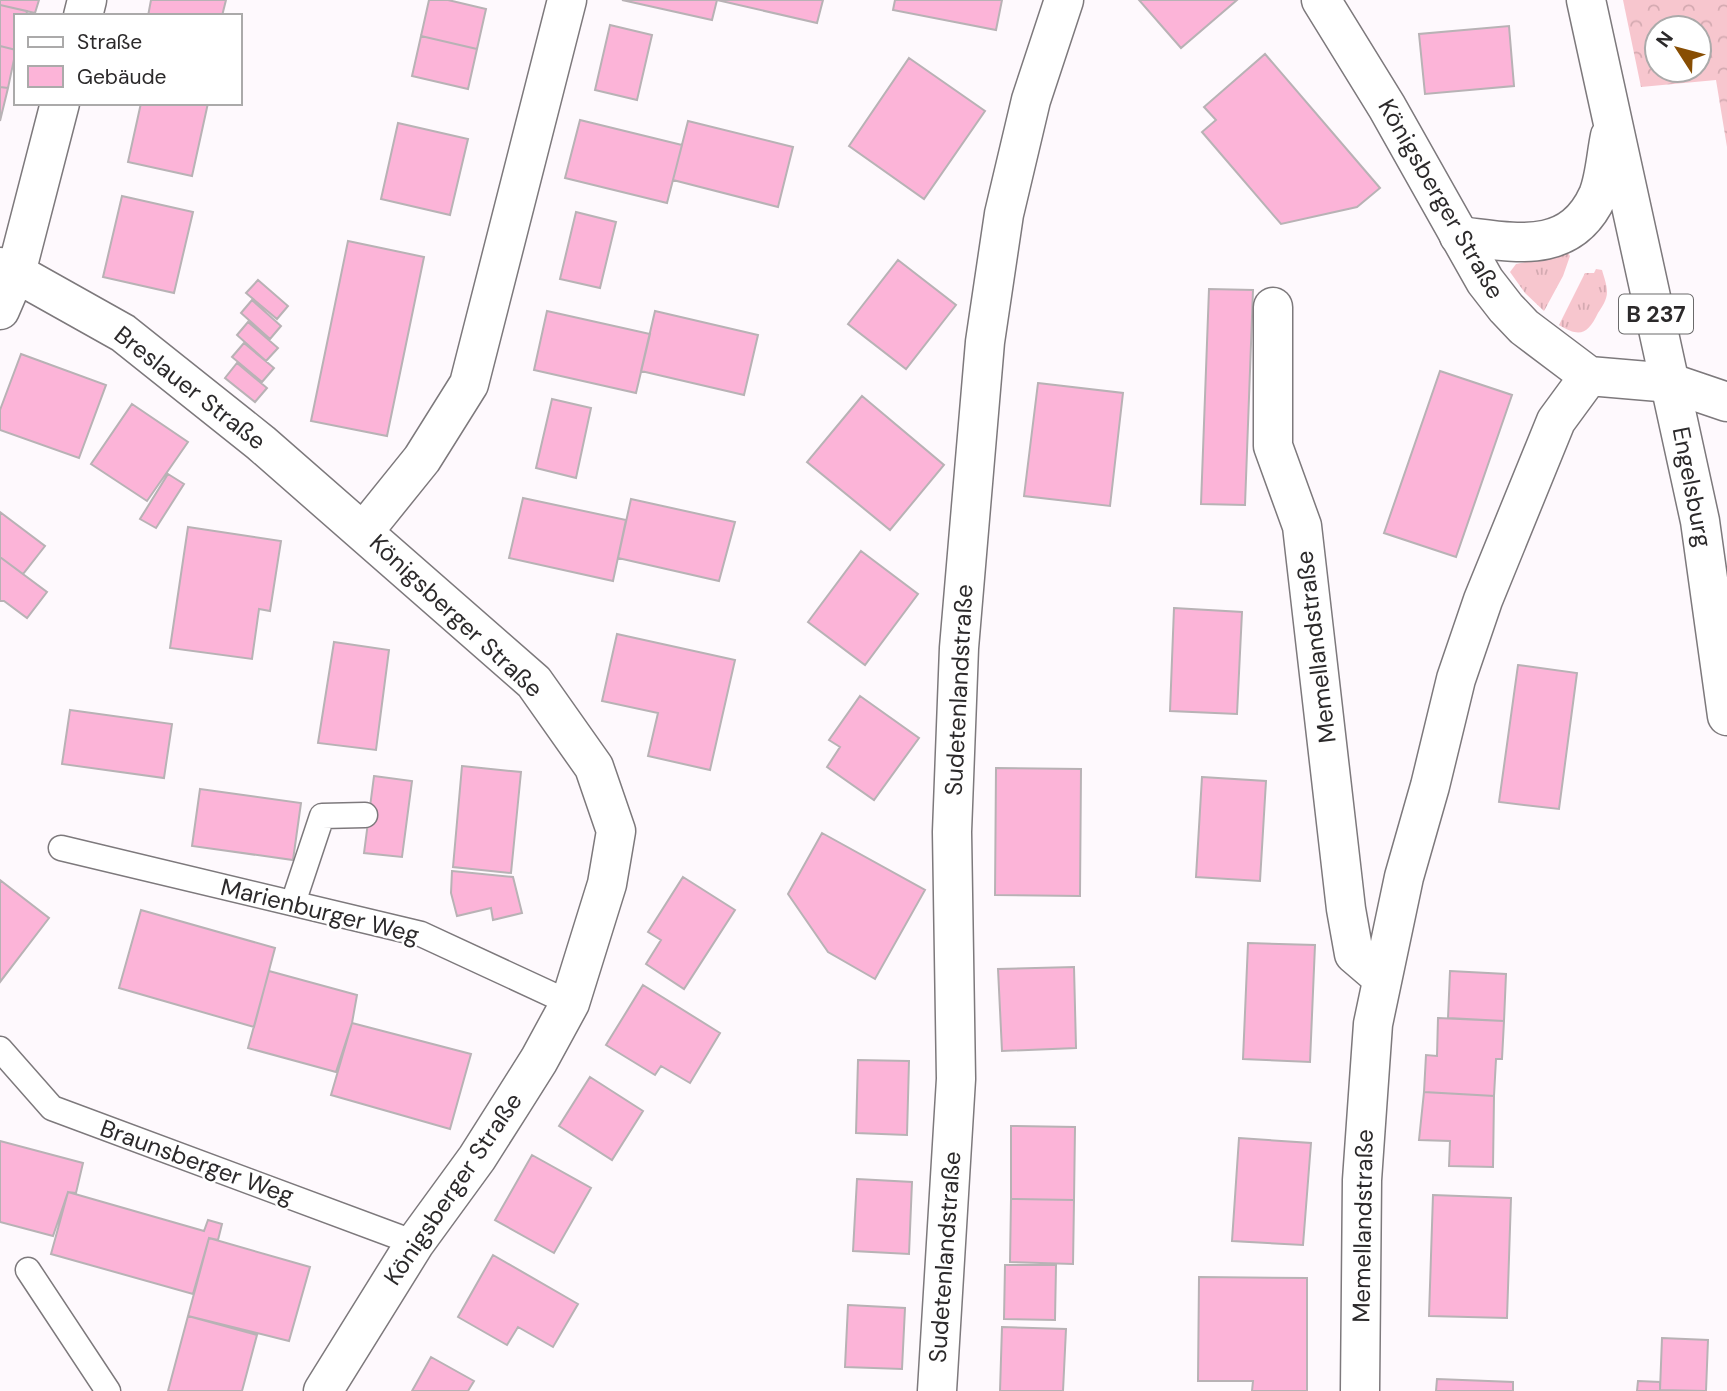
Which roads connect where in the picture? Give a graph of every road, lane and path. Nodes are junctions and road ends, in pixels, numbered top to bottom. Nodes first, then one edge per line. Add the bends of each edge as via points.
1 (568, 0) edge
2 (1064, 0) edge
3 (1321, 0) edge
4 (1587, 0) edge
5 (59, 105) edge
6 (1613, 121) junction
7 (1459, 236) junction
8 (8, 270) edge
9 (1273, 307) dead end
10 (0, 310) edge
11 (1589, 376) junction
12 (1671, 383) junction
13 (1727, 402) edge
14 (364, 531) junction
15 (1727, 716) edge
16 (365, 815) dead end
17 (61, 848) dead end
18 (293, 904) junction
19 (1381, 978) junction
20 (570, 1003) junction
21 (0, 1049) edge
22 (415, 1243) junction
23 (29, 1270) dead end
24 (108, 1391) edge
25 (323, 1391) edge
26 (937, 1391) edge
27 (1360, 1391) edge

1 - 14 street, Königsberger Straße via 469,384 422,459
2 - 26 street, Sudetenlandstraße via 1028,112 1004,214 985,342 959,648 952,832 957,1079
3 - 7 street, Königsberger Straße
4 - 6 street, B 237
5 - 8 street
6 - 7 street via 1598,194 1569,232 1533,243
6 - 12 street, B 237
7 - 11 street, Königsberger Straße via 1506,308
8 - 10 street
8 - 14 street, Breslauer Straße via 123,334
9 - 19 street, Memellandstraße via 1273,446 1302,526 1350,931 1354,954
11 - 12 street
11 - 19 street, Memellandstraße via 1556,421 1474,626 1456,679
12 - 13 street
12 - 15 street, Engelsburg / B 237 via 1700,521
14 - 20 street, Königsberger Straße via 534,682 594,767 616,831 607,884
16 - 18 lane via 322,816
17 - 18 lane, Marienburger Weg
18 - 20 lane, Marienburger Weg via 421,934
19 - 27 street, Memellandstraße via 1373,1024 1362,1180
20 - 22 street, Königsberger Straße via 477,1158
21 - 22 lane, Braunsberger Weg via 52,1108
22 - 25 street, Königsberger Straße
23 - 24 lane

